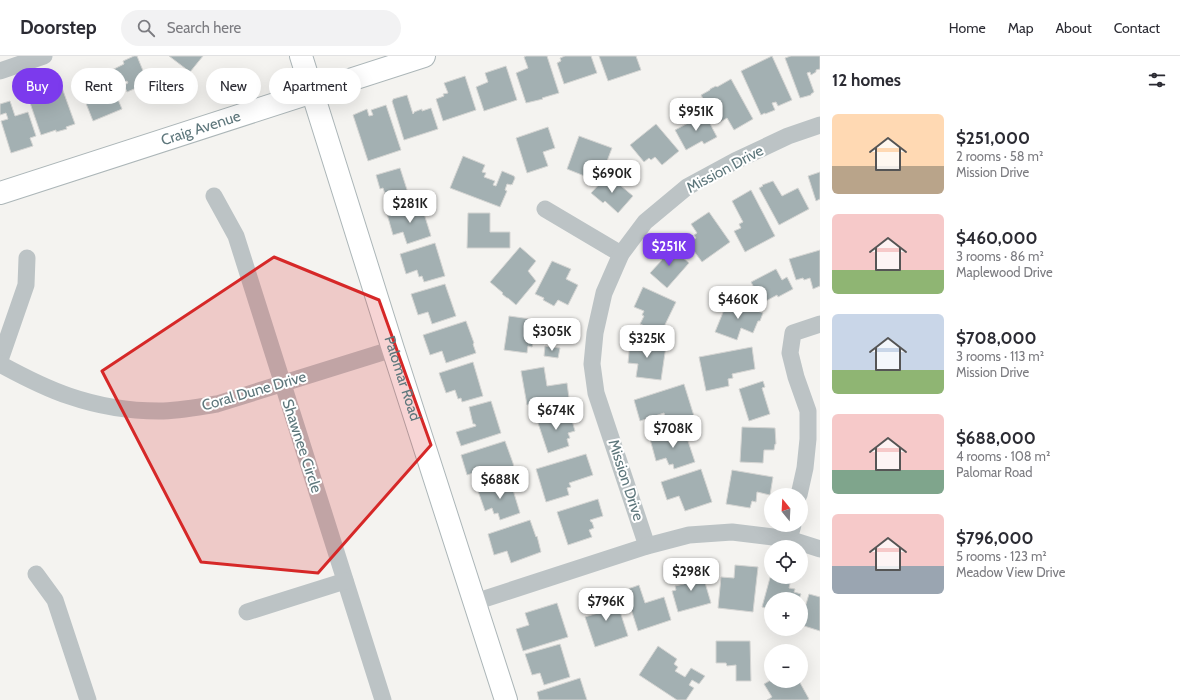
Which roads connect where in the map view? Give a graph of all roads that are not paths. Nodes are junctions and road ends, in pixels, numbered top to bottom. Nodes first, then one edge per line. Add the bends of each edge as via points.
1 (44, 56) edge
2 (301, 56) edge
3 (424, 56) edge
4 (305, 68) edge
5 (0, 71) edge
6 (361, 76) edge
7 (275, 104) edge
8 (316, 104) edge
9 (820, 125) edge
10 (0, 193) edge
11 (214, 196) dead end
12 (545, 209) dead end
13 (621, 254) junction
14 (27, 258) dead end
15 (820, 324) edge
16 (393, 349) junction
17 (0, 360) edge
18 (0, 364) edge
19 (283, 384) junction
20 (801, 488) edge
21 (764, 532) edge
22 (791, 532) edge
23 (648, 546) junction
24 (820, 549) edge
25 (36, 574) dead end
26 (346, 582) junction
27 (475, 602) junction
28 (246, 612) dead end
29 (88, 700) edge
30 (383, 700) edge
31 (506, 700) edge

1 - 5 street
2 - 4 street, Palomar Road
3 - 6 street, Craig Avenue
7 - 10 street, Craig Avenue
8 - 16 street, Palomar Road
9 - 13 street, Mission Drive via 788,136 687,187 646,222
11 - 19 street, Shawnee Circle via 236,236
12 - 13 street
13 - 23 street, Mission Drive via 604,293 592,364 596,392
14 - 17 street via 26,285
15 - 20 street via 793,333 790,353 808,411 808,439
16 - 19 street, Coral Dune Drive
16 - 27 street, Palomar Road
18 - 19 street, Coral Dune Drive via 69,396 127,410 187,409 217,404
19 - 26 street, Shawnee Circle
21 - 23 street via 688,535
22 - 24 street
23 - 27 street
25 - 29 street via 55,600
26 - 28 street
26 - 30 street, Shawnee Circle
27 - 31 street, Palomar Road

